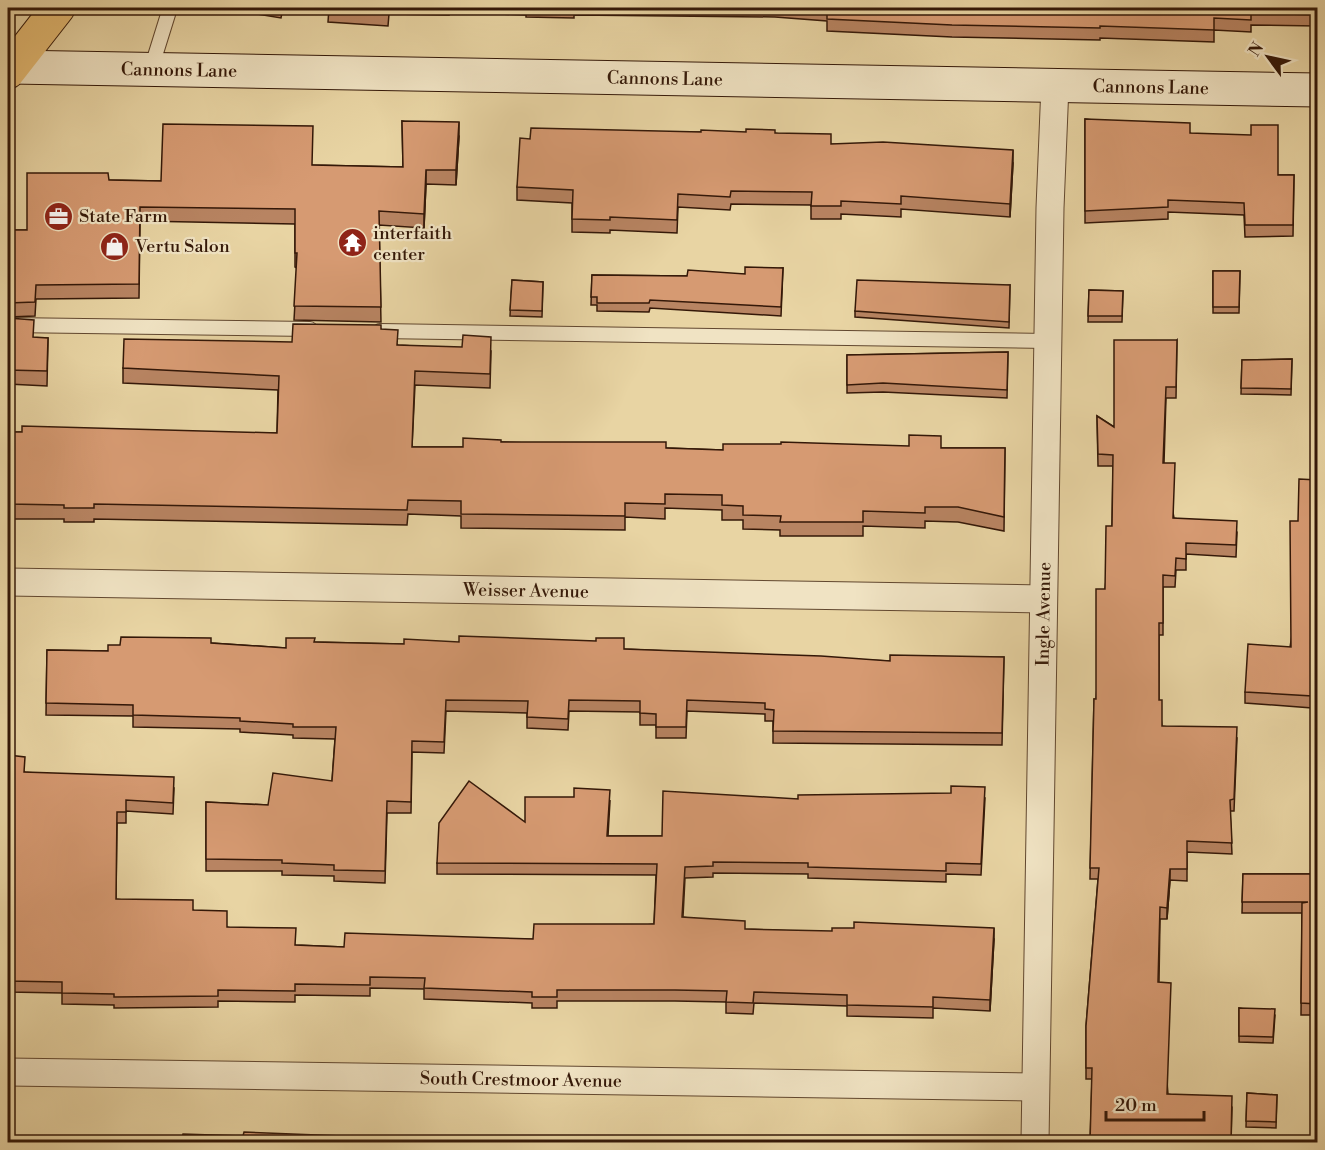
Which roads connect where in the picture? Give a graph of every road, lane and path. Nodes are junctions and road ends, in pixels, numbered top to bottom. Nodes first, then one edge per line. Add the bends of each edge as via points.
1 (58, 8) edge
2 (170, 8) edge
3 (9, 68) edge
4 (151, 69) junction
5 (1055, 85) junction
6 (1317, 90) edge
7 (8, 325) edge
8 (330, 330) edge
9 (366, 330) edge
10 (1047, 341) junction
11 (8, 582) edge
12 (1043, 599) junction
13 (8, 1072) edge
14 (1035, 1087) junction
15 (1035, 1143) edge

1 - 3 main road
2 - 4 lane
3 - 4 main road, Cannons Lane
4 - 5 main road, Cannons Lane
5 - 6 main road, Cannons Lane
5 - 10 street, Ingle Avenue
7 - 8 lane
9 - 10 lane
10 - 12 street, Ingle Avenue
11 - 12 street, Weisser Avenue
12 - 14 street, Ingle Avenue
13 - 14 street, South Crestmoor Avenue
14 - 15 street, Ingle Avenue

